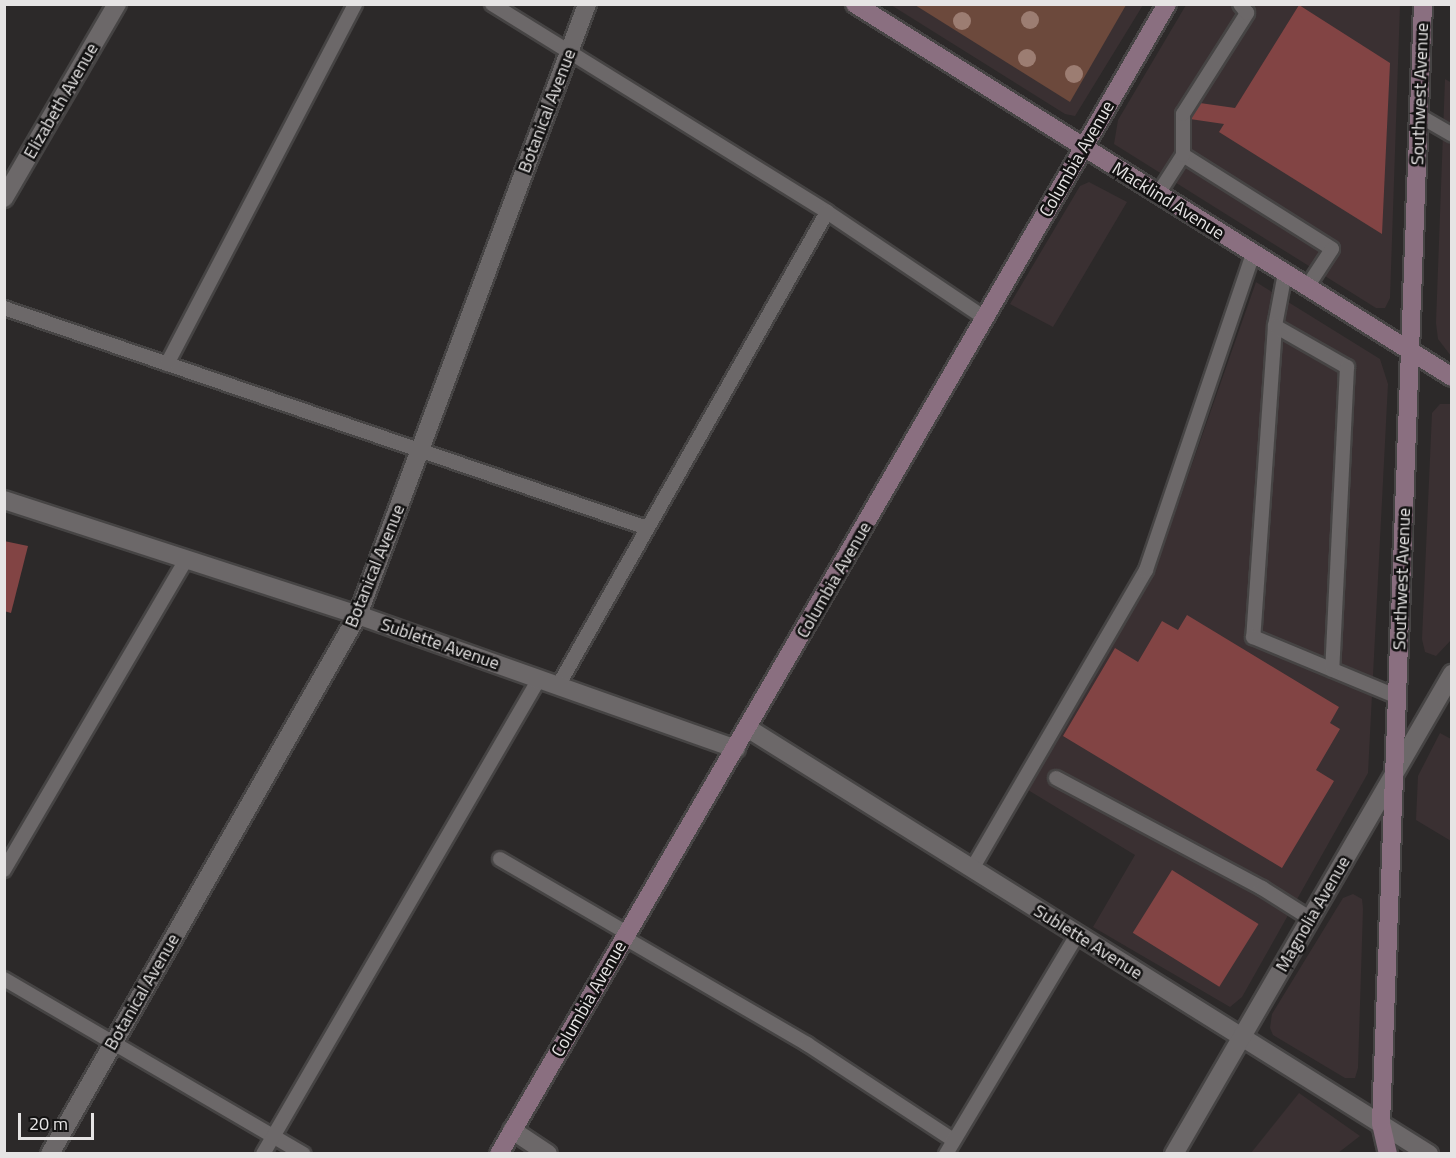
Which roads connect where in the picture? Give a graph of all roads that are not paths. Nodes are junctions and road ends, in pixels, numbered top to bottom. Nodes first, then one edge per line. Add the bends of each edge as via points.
1 (117, 4) edge
2 (355, 4) edge
3 (492, 4) edge
4 (587, 4) edge
5 (855, 4) edge
6 (1167, 4) edge
7 (1240, 4) edge
8 (1424, 4) edge
9 (570, 52) junction
10 (1418, 115) junction
11 (1452, 135) edge
12 (1084, 148) junction
13 (1183, 155) junction
14 (1158, 194) junction
15 (4, 198) edge
16 (827, 212) junction
17 (1252, 253) junction
18 (1285, 273) junction
19 (1307, 287) junction
20 (4, 308) edge
21 (985, 318) junction
22 (1275, 326) junction
23 (1412, 352) junction
24 (167, 364) junction
25 (1452, 377) edge
26 (420, 450) junction
27 (4, 500) edge
28 (647, 528) junction
29 (186, 560) junction
30 (358, 615) junction
31 (1332, 670) junction
32 (1452, 674) edge
33 (539, 679) junction
34 (558, 686) junction
35 (1398, 697) junction
36 (749, 729) junction
37 (736, 749) junction
38 (1394, 775) junction
39 (1056, 778) dead end
40 (500, 859) dead end
41 (972, 869) junction
42 (4, 870) edge
43 (1311, 919) junction
44 (1077, 935) junction
45 (626, 936) junction
46 (4, 979) edge
47 (1240, 1039) junction
48 (113, 1042) junction
49 (1382, 1123) junction
50 (512, 1130) junction
51 (273, 1136) junction
52 (953, 1140) junction
53 (50, 1154) edge
54 (263, 1154) edge
55 (304, 1154) edge
56 (499, 1154) edge
57 (548, 1154) edge
58 (946, 1154) edge
59 (1174, 1154) edge
60 (1388, 1154) edge
61 (1429, 1154) edge

1 - 15 street, Elizabeth Avenue
2 - 24 lane
3 - 9 lane
4 - 9 street, Botanical Avenue
5 - 12 street, Macklind Avenue
6 - 12 street, Columbia Avenue
7 - 13 lane via 1248,13 1183,114
8 - 10 street, Southwest Avenue
9 - 16 lane
9 - 26 street, Botanical Avenue
10 - 11 lane
10 - 23 street, Southwest Avenue
12 - 14 street, Macklind Avenue
12 - 21 street, Columbia Avenue
13 - 14 lane
13 - 19 lane via 1332,249
14 - 17 street, Macklind Avenue
16 - 21 lane
16 - 28 lane
17 - 18 street, Macklind Avenue
17 - 41 lane via 1146,570
18 - 19 street, Macklind Avenue
18 - 22 lane
19 - 23 street, Macklind Avenue
20 - 24 lane
21 - 36 street, Columbia Avenue
22 - 31 lane via 1347,367
22 - 31 lane via 1253,638
23 - 25 street, Macklind Avenue
23 - 35 street, Southwest Avenue
24 - 26 lane
26 - 28 lane
26 - 30 street, Botanical Avenue
27 - 29 street, Sublette Avenue
28 - 34 lane
29 - 30 street, Sublette Avenue
29 - 42 lane
30 - 33 street, Sublette Avenue
30 - 48 street, Botanical Avenue
31 - 35 lane
32 - 38 street, Magnolia Avenue
33 - 34 street, Sublette Avenue
33 - 51 lane
34 - 37 street, Sublette Avenue
35 - 38 street, Southwest Avenue
36 - 37 street, Columbia Avenue
36 - 41 street, Sublette Avenue
37 - 45 street, Columbia Avenue
38 - 43 street, Magnolia Avenue
38 - 49 street, Southwest Avenue
39 - 43 lane via 1262,888
40 - 45 lane
41 - 44 street, Sublette Avenue
43 - 47 street, Magnolia Avenue
44 - 47 street, Sublette Avenue
44 - 52 lane
45 - 50 street, Columbia Avenue
45 - 52 lane via 807,1044
46 - 48 lane
47 - 49 street, Sublette Avenue
47 - 59 street, Magnolia Avenue
48 - 51 lane
48 - 53 street, Botanical Avenue
49 - 60 street, Southwest Avenue
49 - 61 street, Sublette Avenue
50 - 56 street, Columbia Avenue
50 - 57 street
51 - 54 lane
51 - 55 lane
52 - 58 lane

